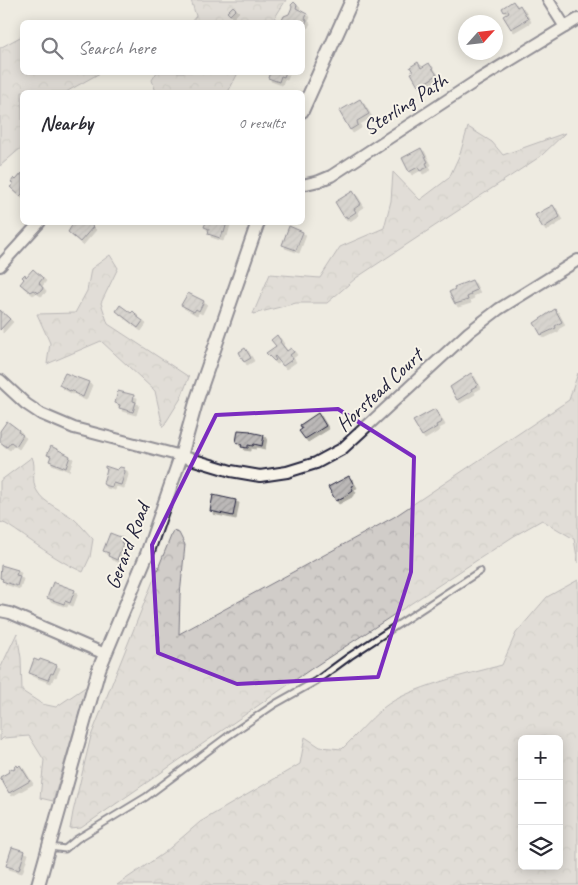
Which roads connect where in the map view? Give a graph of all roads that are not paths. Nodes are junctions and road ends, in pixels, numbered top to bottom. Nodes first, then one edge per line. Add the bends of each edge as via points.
1 (352, 0) edge
2 (548, 0) edge
3 (578, 19) edge
4 (565, 27) junction
5 (305, 104) edge
6 (305, 184) edge
7 (37, 225) edge
8 (257, 225) edge
9 (578, 260) edge
10 (0, 266) edge
11 (0, 380) edge
12 (181, 456) junction
13 (480, 571) dead end
14 (0, 611) edge
15 (105, 654) junction
16 (50, 847) junction
17 (38, 885) edge

1 - 5 street
2 - 4 street
3 - 4 street, Sterling Path
4 - 6 street, Sterling Path via 330,176
7 - 10 street
8 - 12 street, Gerard Road via 197,399
9 - 12 street, Horstead Court via 469,332 342,449 316,462 287,472 260,476
11 - 12 street, Horstead Court via 26,404 66,425
12 - 15 street, Gerard Road via 147,554
13 - 16 lane via 316,681 275,704 65,850
14 - 15 street
15 - 16 street, Gerard Road
16 - 17 street, Gerard Road

